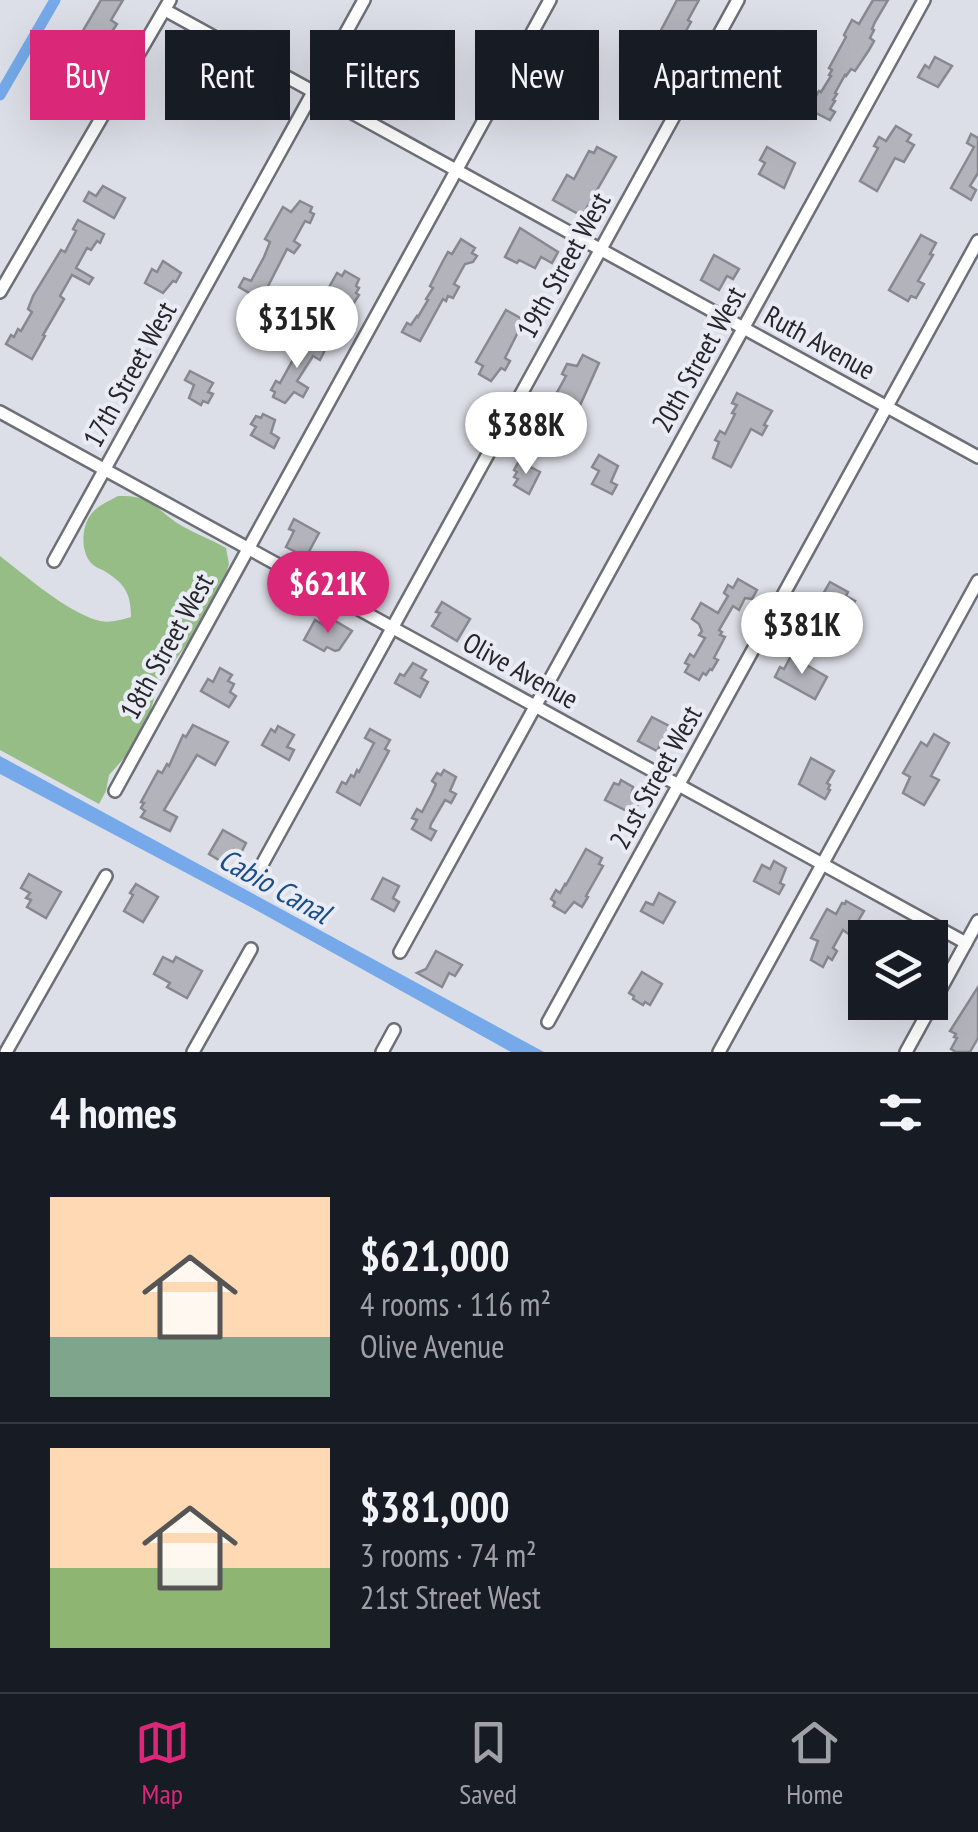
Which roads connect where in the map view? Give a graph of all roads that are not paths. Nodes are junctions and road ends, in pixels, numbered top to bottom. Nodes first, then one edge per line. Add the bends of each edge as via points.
1 (364, 0) edge
2 (550, 0) edge
3 (738, 0) edge
4 (924, 0) edge
5 (167, 5) edge
6 (347, 30) edge
7 (310, 90) edge
8 (310, 97) edge
9 (364, 120) edge
10 (456, 170) junction
11 (978, 241) edge
12 (600, 249) junction
13 (0, 292) edge
14 (743, 328) junction
15 (886, 407) junction
16 (0, 412) edge
17 (978, 457) edge
18 (105, 469) junction
19 (249, 548) junction
20 (54, 561) dead end
21 (978, 581) edge
22 (392, 628) junction
23 (535, 706) junction
24 (679, 785) junction
25 (115, 791) dead end
26 (822, 864) junction
27 (258, 870) dead end
28 (106, 876) dead end
29 (978, 920) edge
30 (966, 943) junction
31 (251, 949) dead end
32 (400, 952) dead end
33 (548, 1022) dead end
34 (394, 1030) dead end
35 (6, 1052) edge
36 (193, 1052) edge
37 (382, 1052) edge
38 (719, 1052) edge
39 (906, 1052) edge

1 - 6 street, 17th Street West
2 - 10 street, 18th Street West
3 - 12 street, 19th Street West
4 - 14 street, 20th Street West
5 - 7 street, Ruth Avenue
5 - 13 street
8 - 18 street, 17th Street West
9 - 10 street, Ruth Avenue
10 - 12 street, Ruth Avenue
10 - 19 street, 18th Street West
11 - 15 street, 21st Street West
12 - 14 street, Ruth Avenue
12 - 22 street, 19th Street West
14 - 15 street, Ruth Avenue
14 - 23 street, 20th Street West
15 - 17 street, Ruth Avenue
15 - 24 street, 21st Street West
16 - 18 street, Olive Avenue
18 - 19 street, Olive Avenue
18 - 20 street, 17th Street West
19 - 22 street, Olive Avenue
19 - 25 street, 18th Street West
21 - 26 street
22 - 23 street, Olive Avenue
22 - 27 street, 19th Street West
23 - 24 street, Olive Avenue
23 - 32 street, 20th Street West
24 - 26 street, Olive Avenue
24 - 33 street, 21st Street West
26 - 30 street, Olive Avenue
26 - 38 street
28 - 35 street
29 - 30 street
30 - 39 street
31 - 36 street
34 - 37 street

